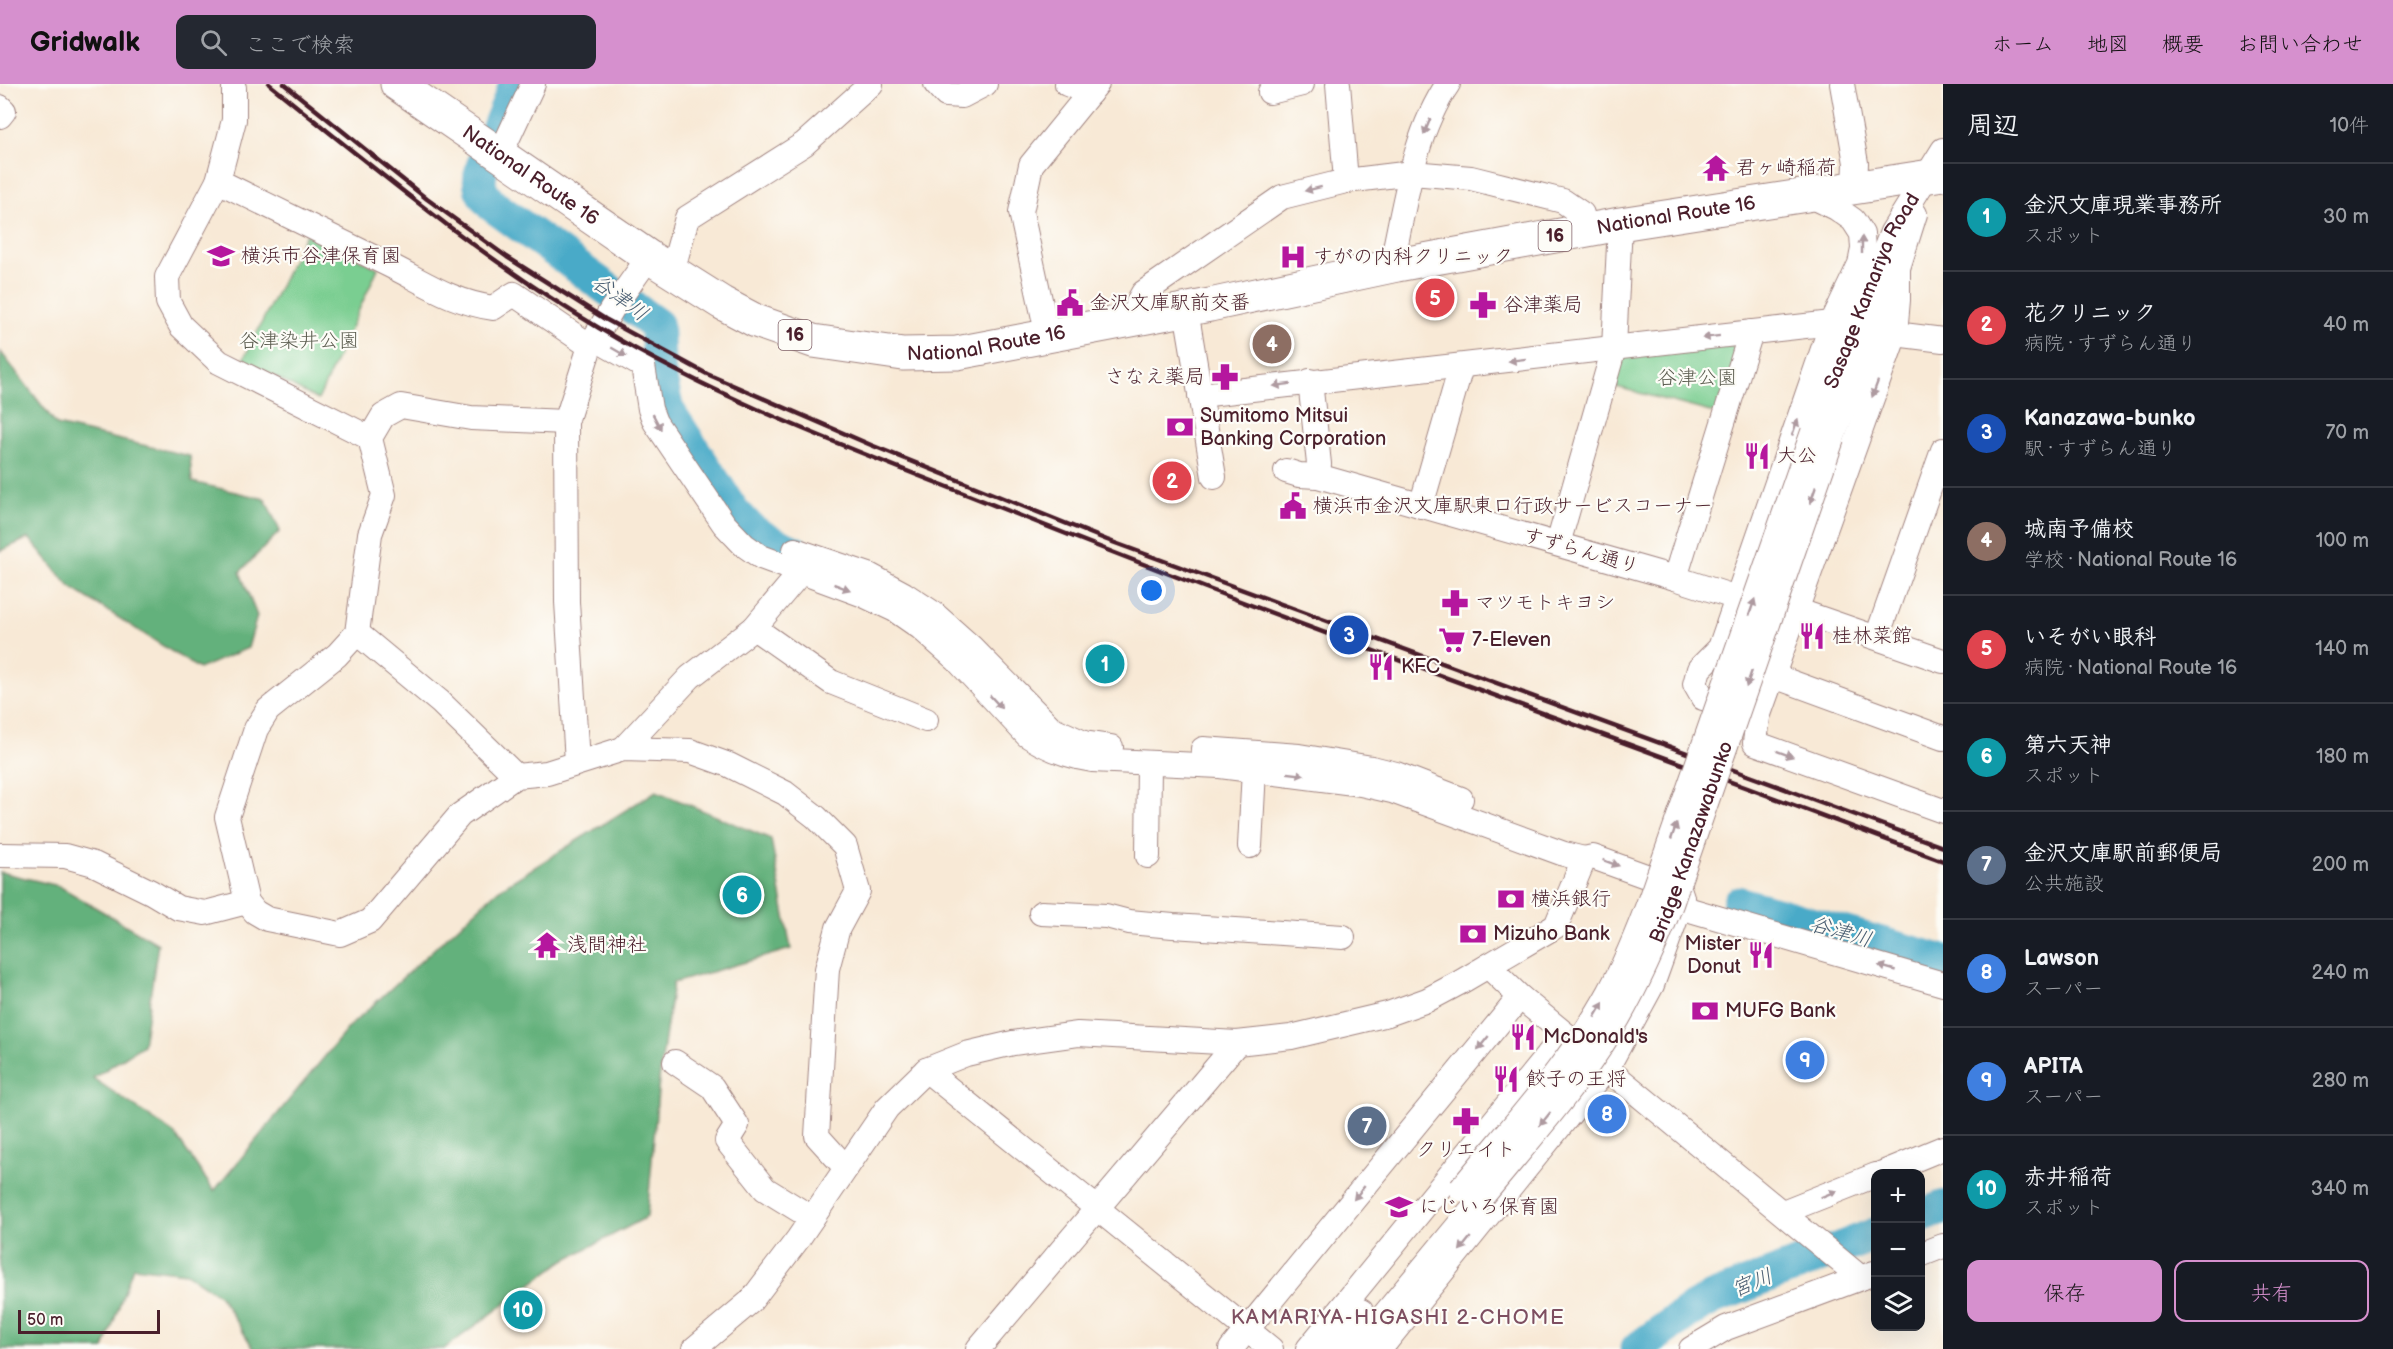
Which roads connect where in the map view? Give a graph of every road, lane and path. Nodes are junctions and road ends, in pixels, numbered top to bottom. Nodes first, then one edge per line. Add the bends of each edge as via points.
1 (397, 84) edge
2 (533, 84) edge
3 (871, 84) edge
4 (936, 84) edge
5 (985, 84) edge
6 (1067, 84) edge
7 (1302, 84) edge
8 (1338, 84) edge
9 (1448, 84) edge
10 (1842, 84) edge
11 (236, 85) edge
12 (1093, 87) edge
13 (1265, 94) edge
14 (0, 108) edge
15 (0, 116) edge
16 (493, 150) junction
17 (1943, 150) edge
18 (1412, 173) junction
19 (1937, 176) edge
20 (218, 181) junction
21 (1346, 181) junction
22 (1855, 187) junction
23 (1809, 195) junction
24 (1620, 224) junction
25 (1585, 231) junction
26 (660, 264) junction
27 (1397, 266) junction
28 (1898, 268) junction
29 (1186, 310) junction
30 (1140, 319) junction
31 (1832, 322) junction
32 (1751, 332) junction
33 (1895, 334) junction
34 (1048, 337) junction
35 (1943, 340) edge
36 (592, 342) junction
37 (1614, 348) junction
38 (1461, 367) junction
39 (1310, 381) junction
40 (1200, 395) junction
41 (566, 422) junction
42 (1823, 436) junction
43 (370, 438) junction
44 (1943, 450) edge
45 (1286, 471) dead end
46 (1318, 476) junction
47 (1215, 477) dead end
48 (1422, 506) junction
49 (1558, 544) junction
50 (798, 561) junction
51 (1675, 578) junction
52 (1737, 598) junction
53 (1796, 610) junction
54 (754, 628) junction
55 (357, 633) junction
56 (1877, 637) junction
57 (1943, 661) edge
58 (1774, 676) junction
59 (1758, 717) junction
60 (926, 720) dead end
61 (1943, 738) edge
62 (623, 749) junction
63 (577, 762) junction
64 (1149, 764) junction
65 (1254, 770) junction
66 (516, 776) junction
67 (1943, 811) edge
68 (1250, 846) dead end
69 (0, 855) edge
70 (1148, 856) dead end
71 (1584, 860) junction
72 (247, 902) junction
73 (1680, 908) junction
74 (1041, 914) dead end
75 (1343, 937) dead end
76 (1488, 966) junction
77 (1943, 984) edge
78 (1520, 997) junction
79 (1565, 1034) junction
80 (1237, 1043) junction
81 (675, 1062) dead end
82 (1607, 1068) junction
83 (926, 1070) junction
84 (1943, 1148) edge
85 (846, 1168) junction
86 (1890, 1169) edge
87 (1871, 1177) edge
88 (1469, 1196) junction
89 (1098, 1207) junction
90 (1783, 1212) junction
91 (812, 1218) junction
92 (1943, 1246) edge
93 (1925, 1253) edge
94 (1861, 1272) edge
95 (1247, 1329) junction
96 (694, 1349) edge
97 (978, 1349) edge
98 (1231, 1349) edge
99 (1271, 1349) edge
100 (1308, 1349) edge
101 (1330, 1349) edge
102 (1356, 1349) edge
103 (1380, 1349) edge
104 (1691, 1349) edge

1 - 16 highway, National Route 16 / 16
2 - 16 street
3 - 26 street via 804,144 687,218
4 - 5 street via 946,95 962,96
6 - 12 street
7 - 13 street
8 - 21 street
9 -> 18 street via 1424,133
10 - 22 street via 1856,163
11 - 20 street via 234,120
12 - 34 street via 1031,165 1021,212
14 - 15 street via 4,111
16 - 26 highway, National Route 16 / 16
17 - 19 street
18 - 21 street
18 - 25 street via 1471,178 1563,201 1582,214
18 - 27 street via 1394,253
19 - 22 highway, National Route 16 / 16
19 - 28 street, Sasage Kamariya Road
19 - 42 street, Sasage Kamariya Road via 1892,232
20 - 36 street via 467,303 493,308 513,294
20 - 43 street via 167,277 168,302 181,326 219,362
21 -> 30 street via 1282,197 1143,293 1138,302
22 - 23 highway, National Route 16 / 16
23 - 24 highway, National Route 16 / 16
31 -> 23 street via 1860,264 1862,234 1853,220 1836,207
24 - 25 highway, National Route 16 / 16
24 - 37 street
25 - 27 highway, National Route 16 / 16
26 - 34 highway, National Route 16 / 16 via 756,321 834,345 932,355
26 - 36 street via 619,299
27 - 29 highway, National Route 16 / 16
28 - 33 street
28 - 42 street, Sasage Kamariya Road
29 - 30 highway, National Route 16 / 16
29 - 40 street
30 - 34 highway, National Route 16 / 16
31 - 32 street
52 -> 31 street
32 -> 37 street
32 - 51 street
33 - 35 street
33 -> 53 street
36 - 41 street
36 -> 50 street via 643,366 655,422 724,524 761,557
37 -> 38 street
37 - 49 street
38 - 39 street
38 - 48 street
39 -> 40 street
39 - 46 street
40 - 47 street
41 - 43 street via 471,418 400,406 383,416
41 - 63 street via 567,602
42 - 88 street, Bridge Kanazawabunko, bridge via 1625,962 1572,1050
43 - 55 street via 384,495 370,534
44 - 56 street
45 - 46 street, すずらん通り
46 - 48 street, すずらん通り
48 - 49 street, すずらん通り
49 - 51 street, すずらん通り
50 - 54 street
50 -> 64 street via 895,610 921,628 1041,745 1071,757
50 - 71 street via 869,575 904,594 933,613 971,647 1040,720 1084,743 1299,756 1372,768 1570,839
51 - 52 street, すずらん通り
52 - 59 street via 1720,648 1699,669 1695,684 1703,698
53 - 56 street
53 - 58 street
54 - 60 street via 831,682
54 - 62 street via 690,677
55 - 66 street via 440,702
55 - 72 street via 268,710 256,729 227,817
56 - 57 street
58 - 59 street
58 - 61 street
59 -> 67 street via 1755,743
62 - 63 street
62 - 85 street via 690,752 729,765 785,793 845,846 858,891 838,928 827,969 817,1136
63 - 66 street via 546,773
64 - 65 street
64 - 70 street
65 - 68 street
65 -> 71 street via 1392,791
66 - 72 street via 460,815 370,921 340,934 320,931 267,919
69 - 72 street via 65,856 85,861 178,908 205,913
71 -> 73 street via 1593,856 1679,888
71 - 76 street via 1556,926
77 -> 73 street
73 - 82 street via 1652,985
74 - 75 street
76 - 78 street
76 - 80 street via 1427,1000 1388,1014 1292,1036
78 - 79 street
78 -> 95 street
79 - 82 street
79 - 100 street
80 - 83 street via 1078,1034 966,1054
80 - 89 street
81 - 91 street via 712,1088 737,1125 727,1141 765,1189
82 - 90 street
82 -> 103 street
83 - 85 street via 887,1108
83 - 89 street
84 - 86 street
85 - 91 street
90 -> 87 street
88 - 101 street
88 - 102 street
89 - 95 street
89 - 97 street
90 - 94 street
91 - 96 street via 751,1301
92 - 93 street
94 - 104 street via 1726,1328
95 - 98 street
95 - 99 street

